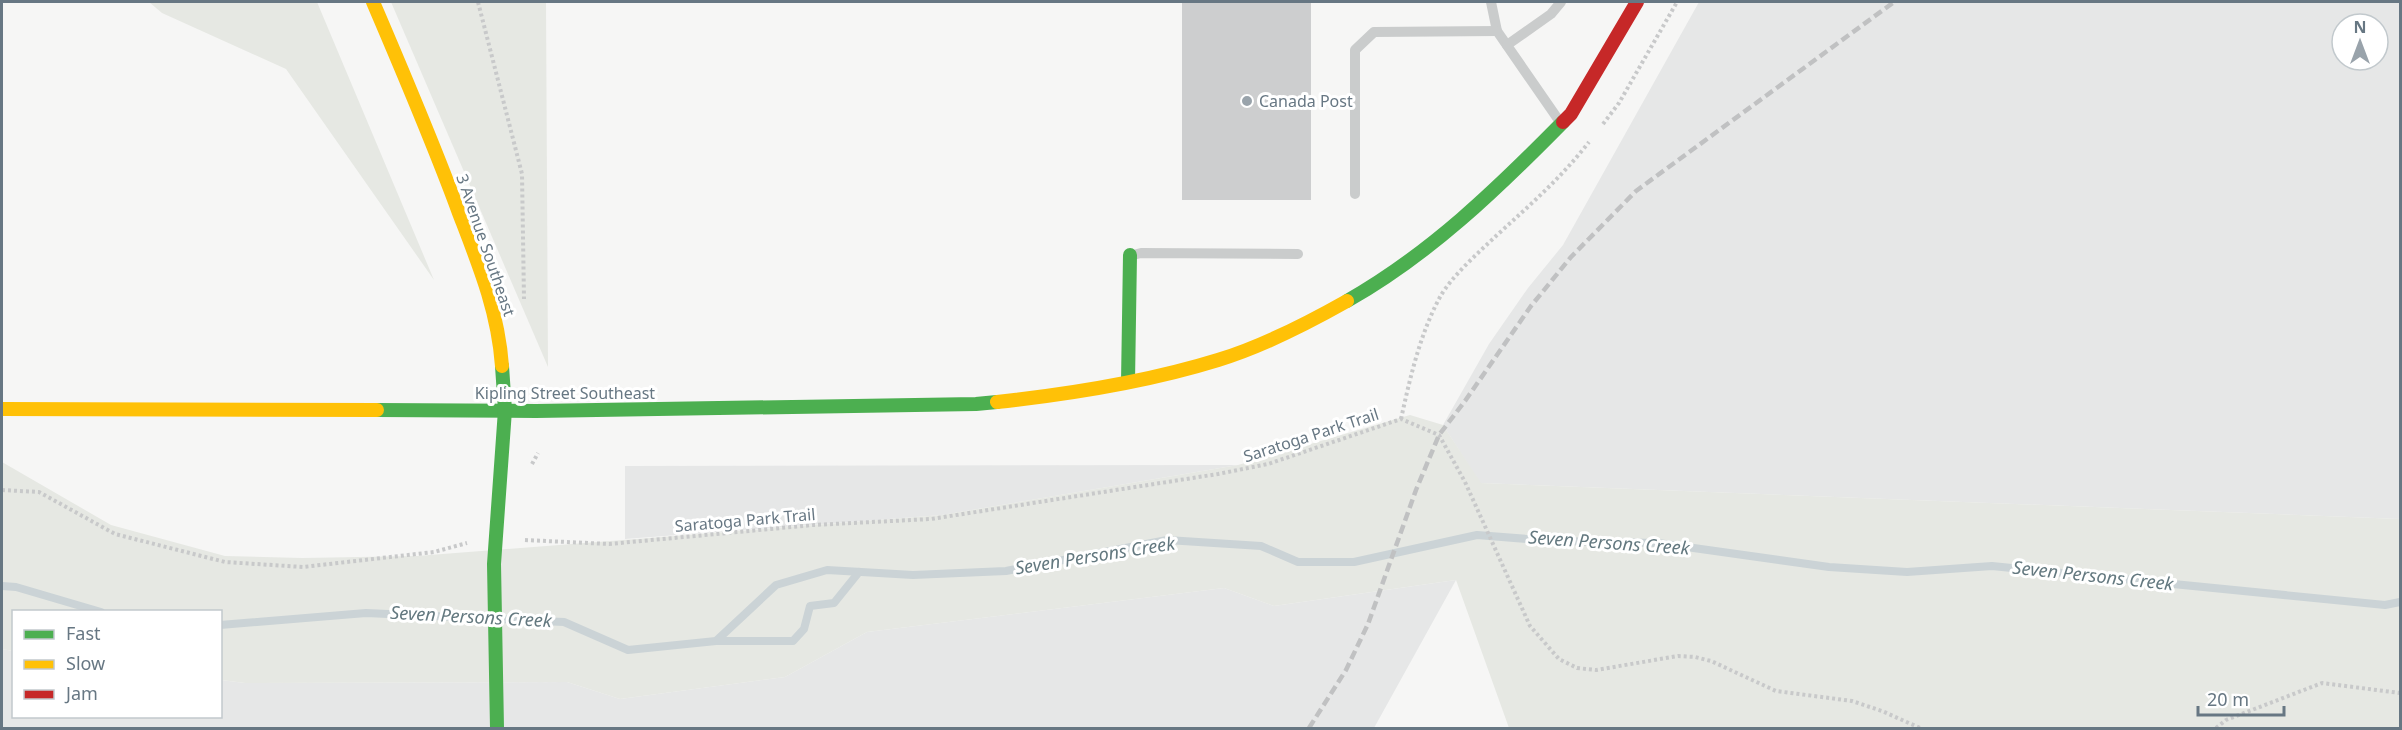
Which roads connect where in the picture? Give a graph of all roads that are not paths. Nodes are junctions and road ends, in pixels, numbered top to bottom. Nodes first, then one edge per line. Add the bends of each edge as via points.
1 (373, 2) edge
2 (1491, 2) edge
3 (1561, 2) edge
4 (1637, 2) edge
5 (1497, 31) junction
6 (1507, 45) junction
7 (1562, 124) junction
8 (1355, 194) dead end
9 (1298, 254) dead end
10 (1130, 255) joint
11 (1128, 382) junction
12 (2, 409) edge
13 (505, 410) junction
14 (497, 729) edge

1 - 13 street, 3 Avenue Southeast via 424,119 491,298 501,340
2 - 5 lane
3 - 6 lane via 1551,14
4 - 7 street, Kipling Street Southeast
5 - 6 lane
5 - 8 lane via 1374,32 1355,50
6 - 7 lane
7 - 11 street, Kipling Street Southeast via 1447,233 1379,283 1308,323 1220,360
9 - 10 lane
10 - 11 street
11 - 13 street, Kipling Street Southeast via 1056,396 976,404
12 - 13 street, Kipling Street Southeast
13 - 14 street, 3 Avenue Southeast via 494,564

